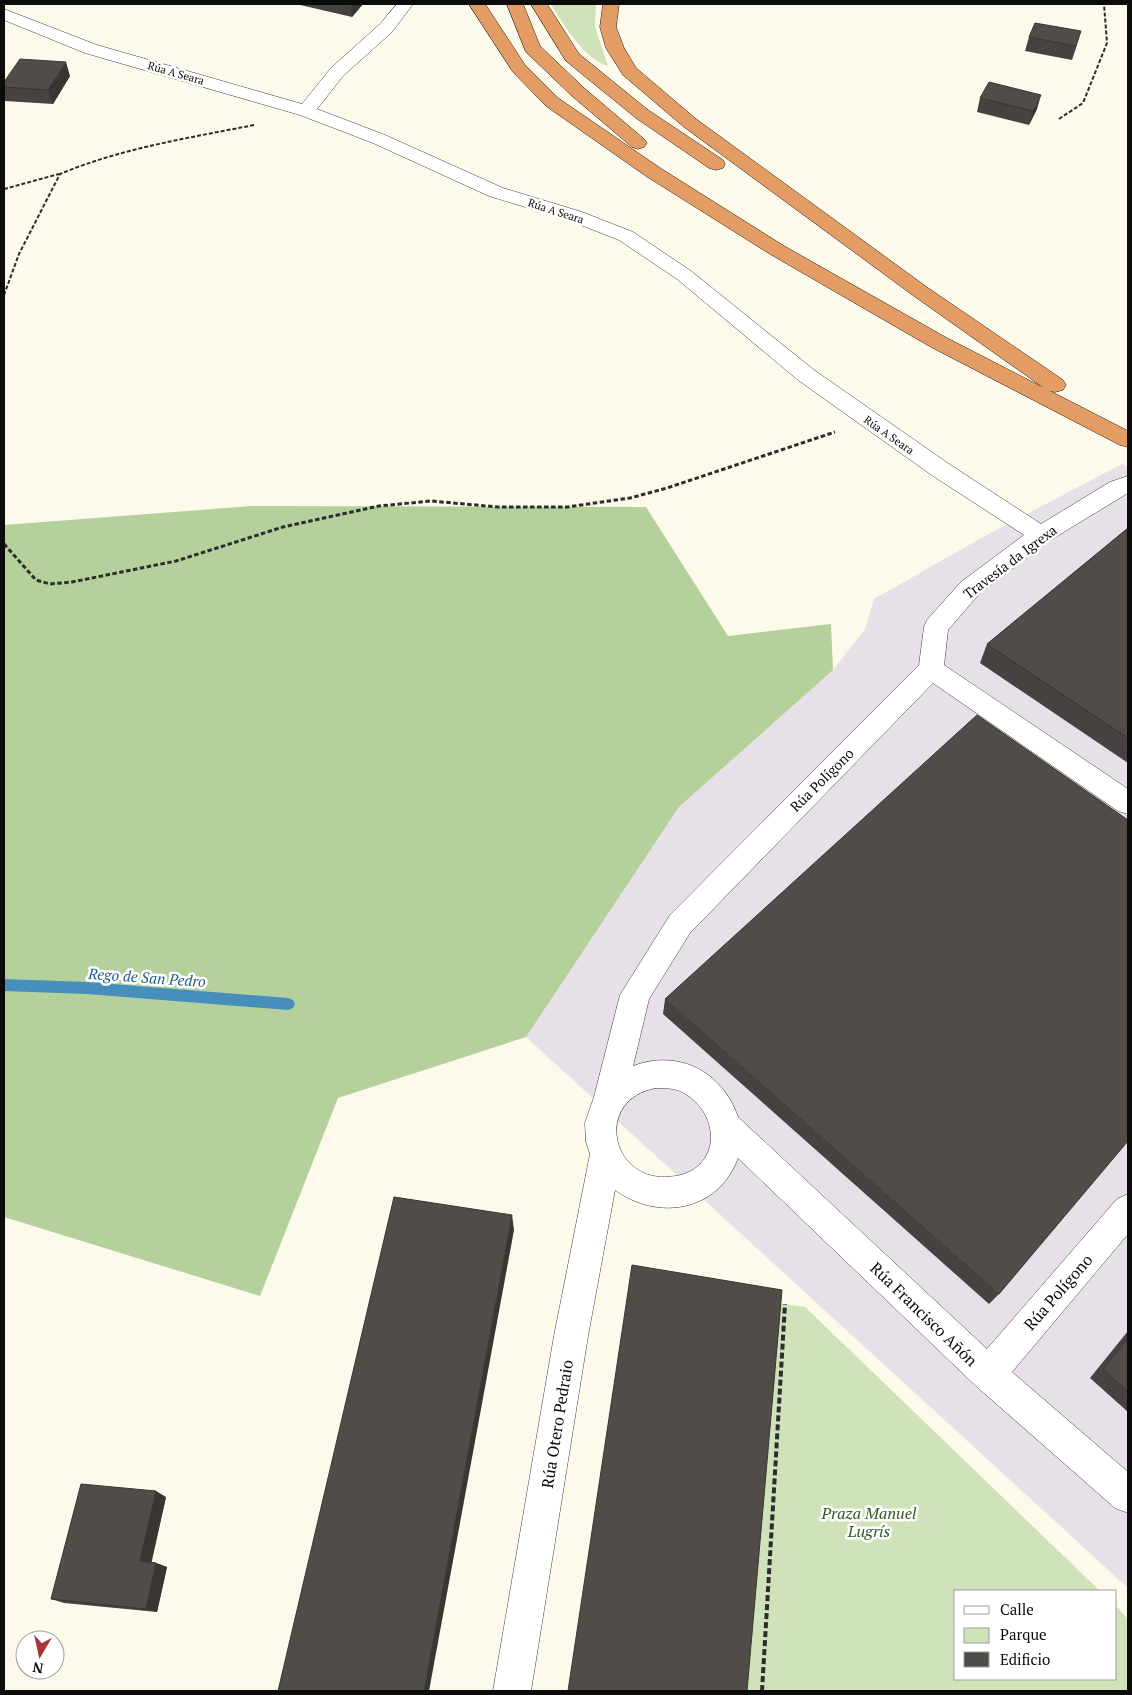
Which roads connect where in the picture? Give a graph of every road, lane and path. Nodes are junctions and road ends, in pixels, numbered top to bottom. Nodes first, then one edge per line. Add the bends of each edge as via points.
1 (405, 4) edge
2 (477, 4) edge
3 (515, 4) edge
4 (538, 4) edge
5 (611, 4) edge
6 (1104, 4) edge
7 (4, 14) edge
8 (306, 111) junction
9 (1059, 119) dead end
10 (60, 174) junction
11 (4, 189) edge
12 (921, 292) junction
13 (4, 295) edge
14 (1030, 388) junction
15 (868, 420) junction
16 (1128, 438) edge
17 (1128, 484) edge
18 (1041, 535) junction
19 (4, 544) edge
20 (931, 670) junction
21 (1128, 803) edge
22 (609, 1100) junction
23 (726, 1126) junction
24 (605, 1157) junction
25 (1128, 1210) edge
26 (785, 1304) dead end
27 (988, 1374) junction
28 (1128, 1495) edge
29 (512, 1691) edge
30 (762, 1691) edge

1 - 8 street via 386,28 338,72
2 - 14 highway via 519,68 552,102 653,172 776,250 938,342
3 - 14 highway via 532,48 636,141
4 - 12 highway via 572,57 642,114 742,182
5 - 12 highway via 608,27 615,48 629,71 690,124
6 - 9 path via 1107,43 1083,104
7 - 8 street, Rúa A Seara via 91,49
8 - 10 path via 282,120 133,150
8 - 15 street, Rúa A Seara via 496,192 575,216 626,236 684,275 806,375
10 - 11 path
10 - 13 path via 19,254
12 - 16 highway
14 - 16 highway
15 - 18 street, Rúa A Seara
15 - 19 path via 630,498 567,507 498,507 432,501 379,506 283,527 176,561 72,582 50,584 36,580
17 - 18 street, Travesía da Igrexa
18 - 20 street, Travesía da Igrexa via 970,588 936,627
20 - 21 street
20 - 22 street, Rúa Polígono via 680,924 635,995
22 - 23 street via 638,1078 656,1074 675,1075 694,1082 709,1093 720,1108
22 - 24 street via 601,1118 600,1138
23 - 24 street via 726,1145 721,1163 709,1178 692,1189 672,1194 652,1193 616,1173
23 - 27 street, Rúa Francisco Añón
24 - 29 street, Rúa Otero Pedraio via 569,1346
25 - 27 street, Rúa Polígono
26 - 30 path
27 - 28 street, Rúa Francisco Añón

